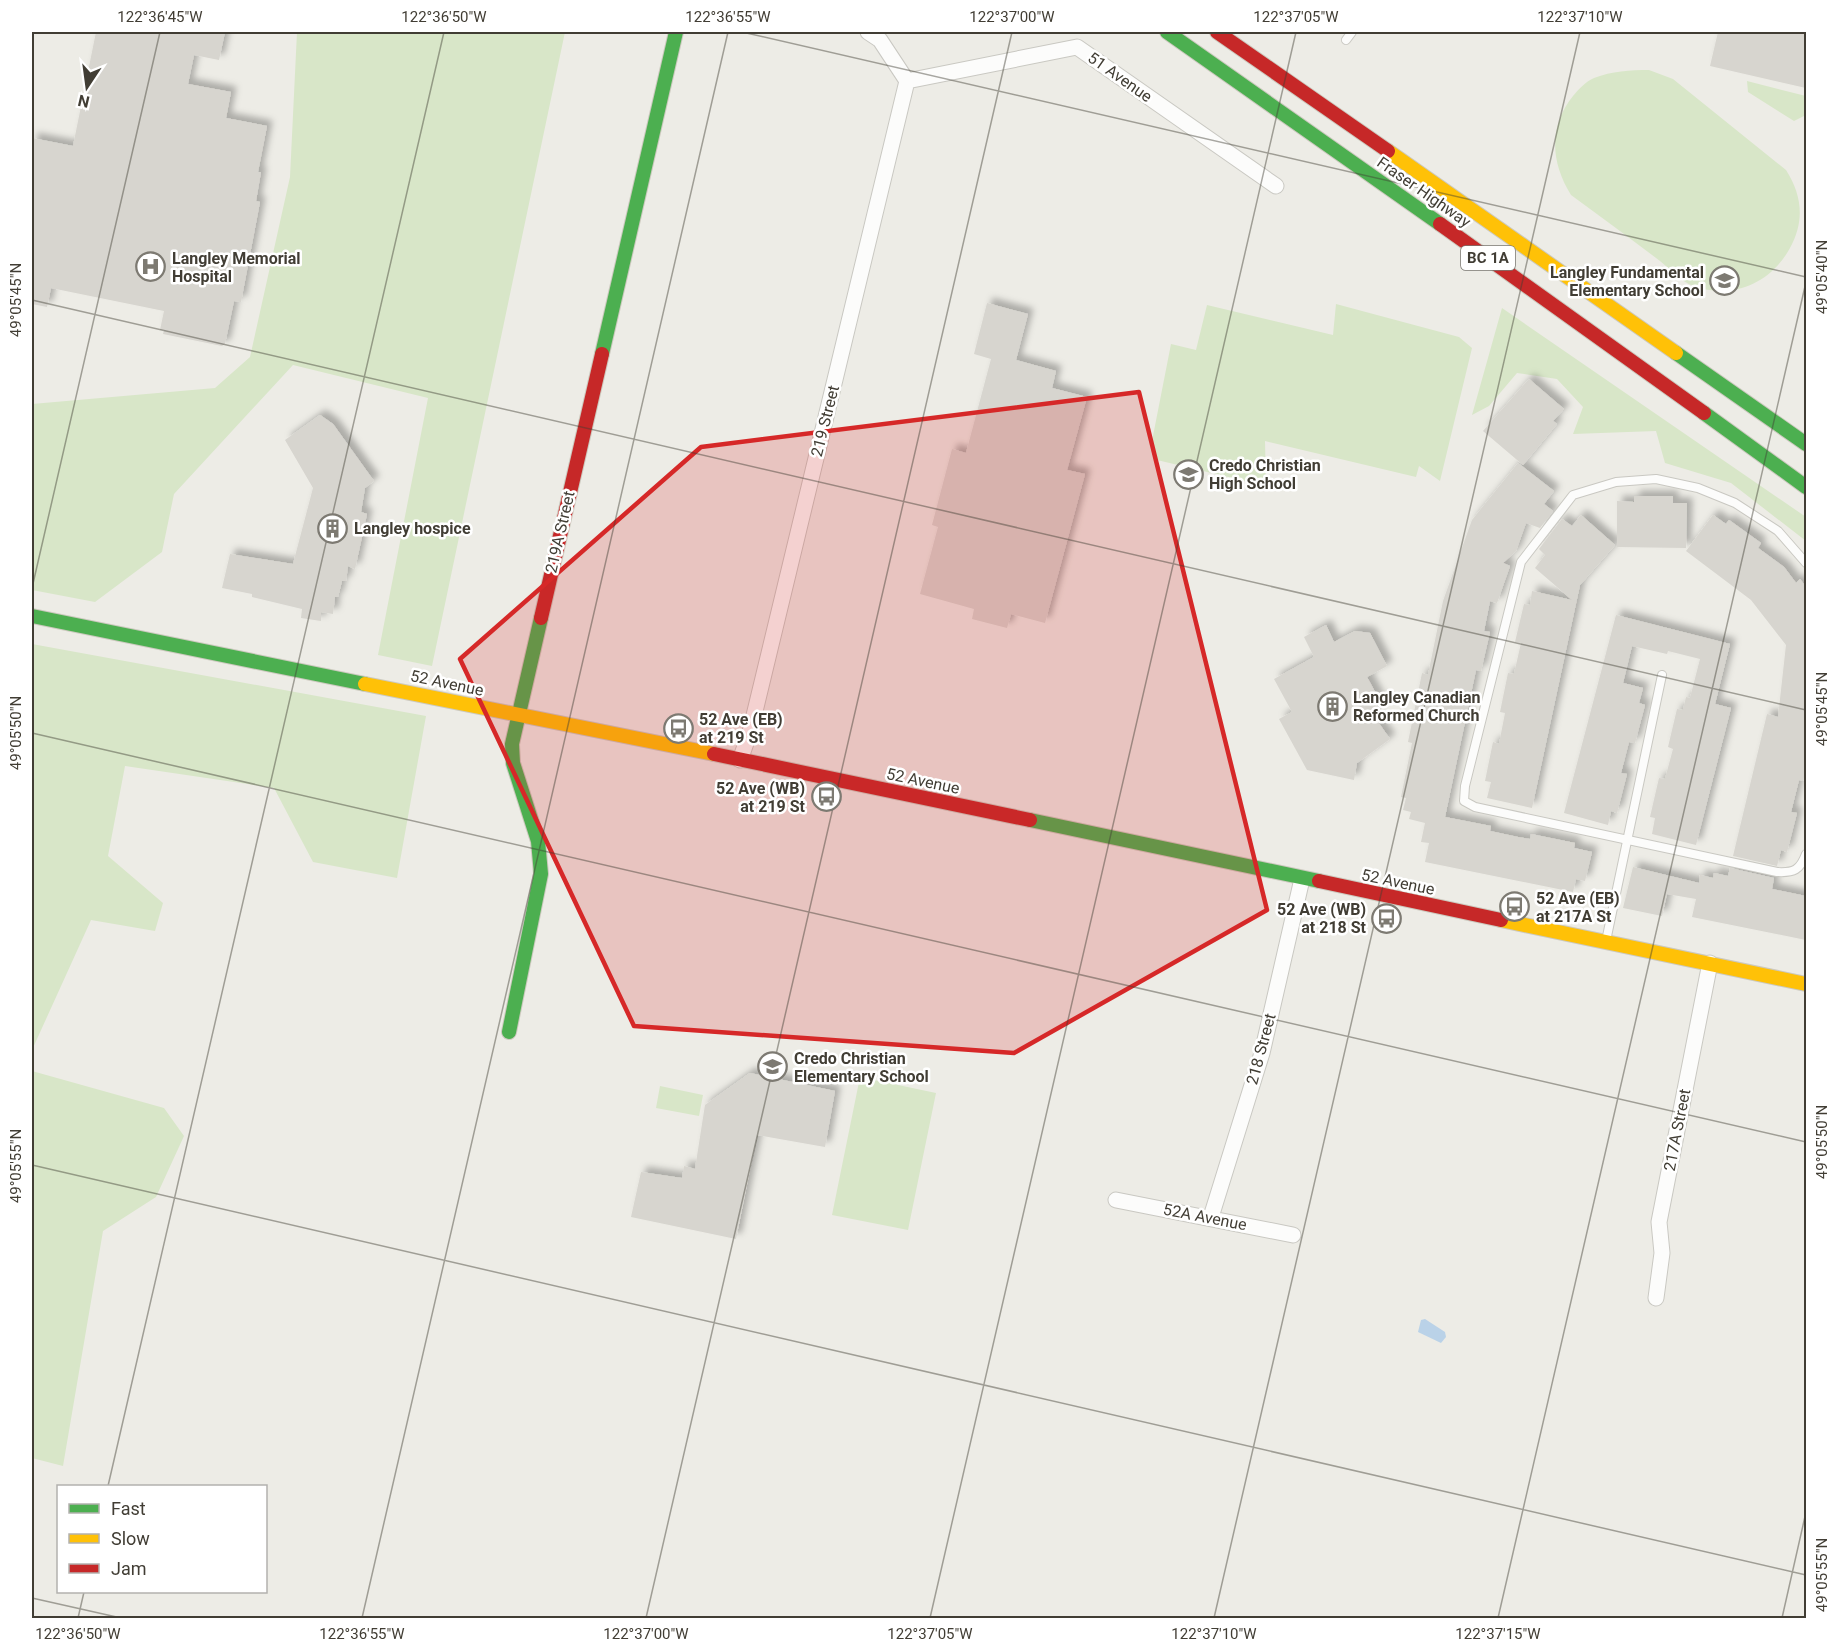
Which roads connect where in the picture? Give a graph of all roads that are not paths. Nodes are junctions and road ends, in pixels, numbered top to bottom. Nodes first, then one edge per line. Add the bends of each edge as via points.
1 (676, 32) edge
2 (868, 32) edge
3 (1167, 32) edge
4 (1217, 32) edge
5 (1352, 32) edge
6 (1346, 40) dead end
7 (907, 81) junction
8 (1276, 186) dead end
9 (1806, 444) edge
10 (1806, 488) edge
11 (1806, 563) edge
12 (32, 616) edge
13 (1662, 675) dead end
14 (518, 715) junction
15 (740, 760) junction
16 (1626, 841) junction
17 (1806, 854) edge
18 (1302, 879) junction
19 (1606, 942) junction
20 (1710, 963) junction
21 (1806, 984) edge
22 (509, 1032) dead end
23 (1116, 1200) dead end
24 (1211, 1217) junction
25 (1293, 1235) dead end
26 (1656, 1298) dead end

1 - 14 street, 219A Street
2 - 7 street via 880,40
3 - 10 street, Fraser Highway / BC 1A
4 - 9 street, Fraser Highway / BC 1A
5 - 6 lane
7 - 8 street, 51 Avenue via 1077,47
7 - 15 street, 219 Street via 753,721
11 - 16 lane via 1778,531 1735,503 1698,488 1656,479 1616,482 1574,495 1521,562 1464,801 1475,807
12 - 14 street, 52 Avenue
13 - 16 lane
14 - 15 street, 52 Avenue
14 - 22 street, 219A Street via 513,763 538,841 541,874
15 - 18 street, 52 Avenue
16 - 17 lane via 1777,872 1792,873 1802,866
16 - 19 lane
18 - 19 street, 52 Avenue
18 - 24 street, 218 Street via 1262,1053
19 - 20 street, 52 Avenue
20 - 21 street, 52 Avenue
20 - 26 street, 217A Street via 1659,1222 1662,1253
23 - 24 street, 52A Avenue
24 - 25 street, 52A Avenue

